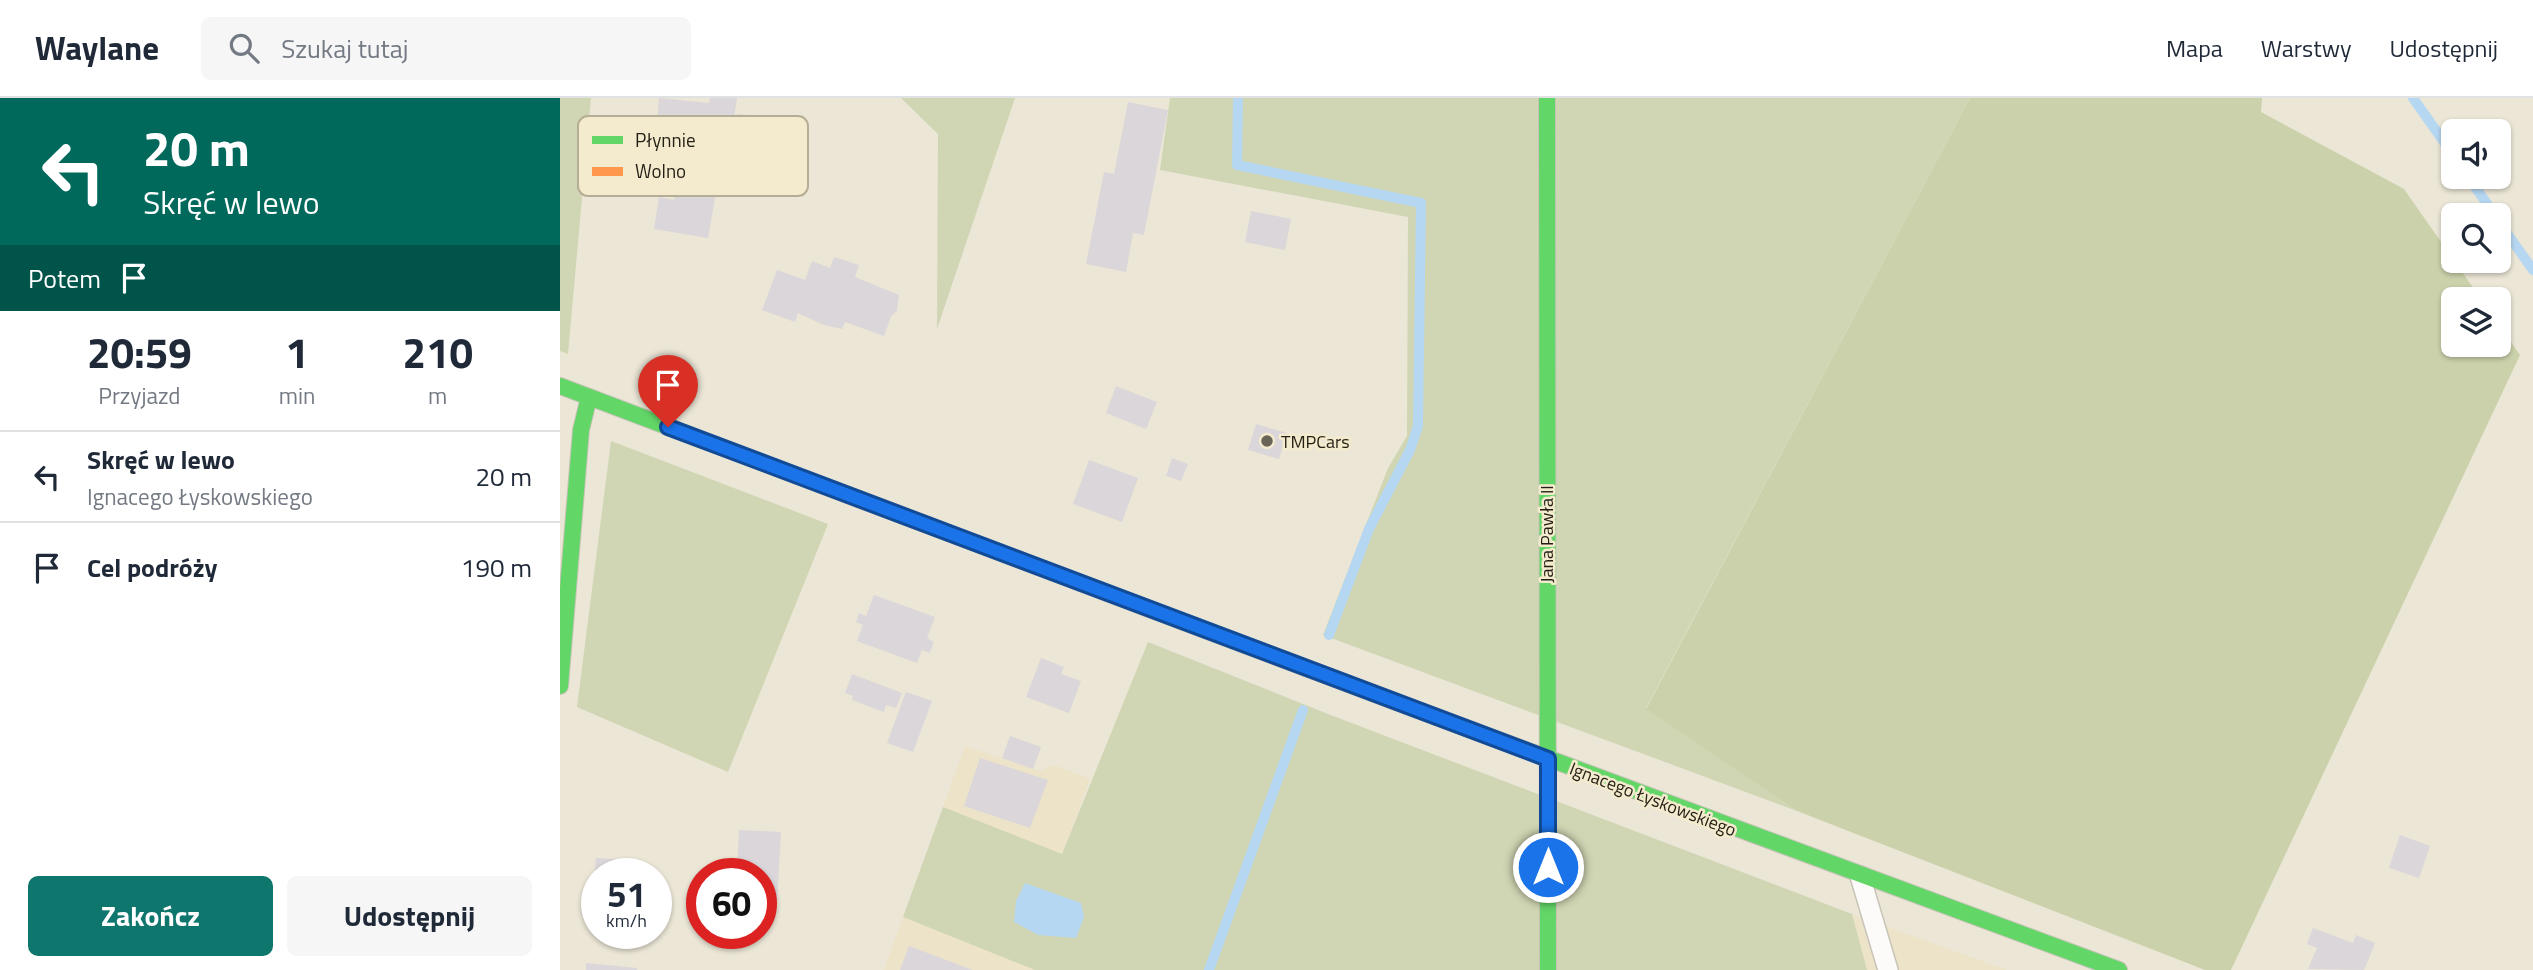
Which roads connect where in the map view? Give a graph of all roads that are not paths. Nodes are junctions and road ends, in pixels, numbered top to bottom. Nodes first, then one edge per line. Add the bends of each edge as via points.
1 (1547, 98) edge
2 (560, 386) edge
3 (589, 397) junction
4 (894, 513) junction
5 (883, 530) dead end
6 (560, 686) edge
7 (1548, 759) junction
8 (1860, 876) junction
9 (2108, 968) edge
10 (1548, 970) edge
11 (1888, 970) edge

1 - 7 street, Jana Pawła II
2 - 3 street, Ignacego Łyskowskiego
3 - 4 street, Ignacego Łyskowskiego
3 - 6 street via 580,430
4 - 5 lane
4 - 7 street, Ignacego Łyskowskiego
7 - 8 street, Ignacego Łyskowskiego
7 - 10 street, Jana Pawła II
8 - 9 street, Ignacego Łyskowskiego
8 - 11 lane

